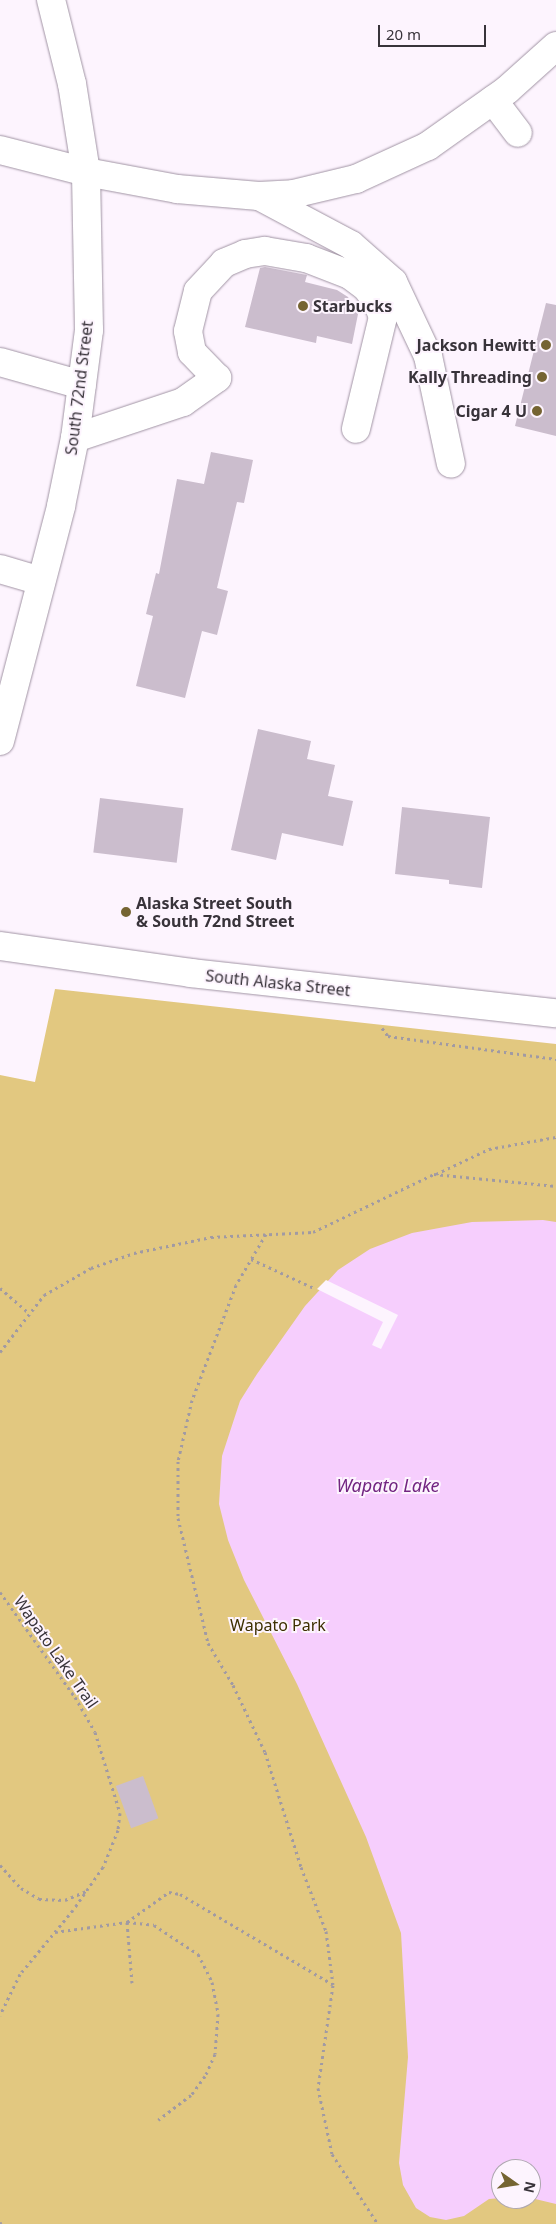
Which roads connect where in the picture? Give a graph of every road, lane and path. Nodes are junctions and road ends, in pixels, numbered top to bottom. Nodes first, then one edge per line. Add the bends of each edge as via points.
1 (51, 0) edge
2 (556, 46) edge
3 (493, 100) junction
4 (518, 133) dead end
5 (0, 150) edge
6 (86, 172) junction
7 (259, 196) junction
8 (0, 362) edge
9 (82, 385) junction
10 (356, 428) dead end
11 (75, 438) junction
12 (451, 464) dead end
13 (0, 569) edge
14 (41, 581) junction
15 (0, 741) edge
16 (0, 946) edge
17 (556, 1013) edge
18 (389, 1026) dead end
19 (556, 1059) edge
20 (556, 1137) edge
21 (434, 1174) junction
22 (556, 1186) edge
23 (266, 1234) junction
24 (251, 1259) junction
25 (0, 1288) edge
26 (314, 1288) dead end
27 (29, 1313) junction
28 (0, 1352) edge
29 (0, 1592) edge
30 (0, 1865) edge
31 (91, 1887) junction
32 (128, 1922) junction
33 (55, 1932) junction
34 (132, 1983) dead end
35 (333, 1985) junction
36 (0, 2015) edge
37 (158, 2120) dead end
38 (378, 2224) edge

1 - 6 main road, South 72nd Street via 72,84
2 - 3 main road
3 - 4 main road
3 - 7 main road via 428,146 364,176 293,194
5 - 6 main road
6 - 7 main road via 177,189
6 - 9 main road, South 72nd Street via 89,330
7 - 12 main road via 351,244 393,282 428,356
8 - 9 main road
9 - 11 main road, South 72nd Street
10 - 11 main road via 383,317 368,288 328,265 281,251 266,251 245,254 224,263 198,291 188,331 192,352 217,378 183,402
11 - 14 main road, South 72nd Street
13 - 14 main road
14 - 15 main road, South 72nd Street
16 - 17 main road, South Alaska Street via 182,972
18 - 19 path via 380,1025 388,1036
20 - 21 path via 489,1149
21 - 22 path
21 - 23 path via 313,1232
23 - 24 path
23 - 27 path via 186,1240 118,1258 72,1278 44,1295
24 - 26 path
24 - 35 path via 236,1285 192,1400 178,1461 178,1518 208,1643 234,1685 265,1752 326,1931
25 - 27 path
27 - 28 path
29 - 31 path, Wapato Lake Trail via 75,1697 102,1751 120,1813 113,1846
30 - 31 path via 21,1888 39,1899 65,1900
31 - 33 path, Wapato Lake Trail
32 - 33 path
32 - 34 path
32 - 35 path via 169,1892 180,1894
32 - 37 path via 154,1926 198,1954 212,1982 218,2014 215,2054 206,2076 192,2095
33 - 36 path, Wapato Lake Trail via 20,1974
35 - 38 path via 318,2088 332,2154

